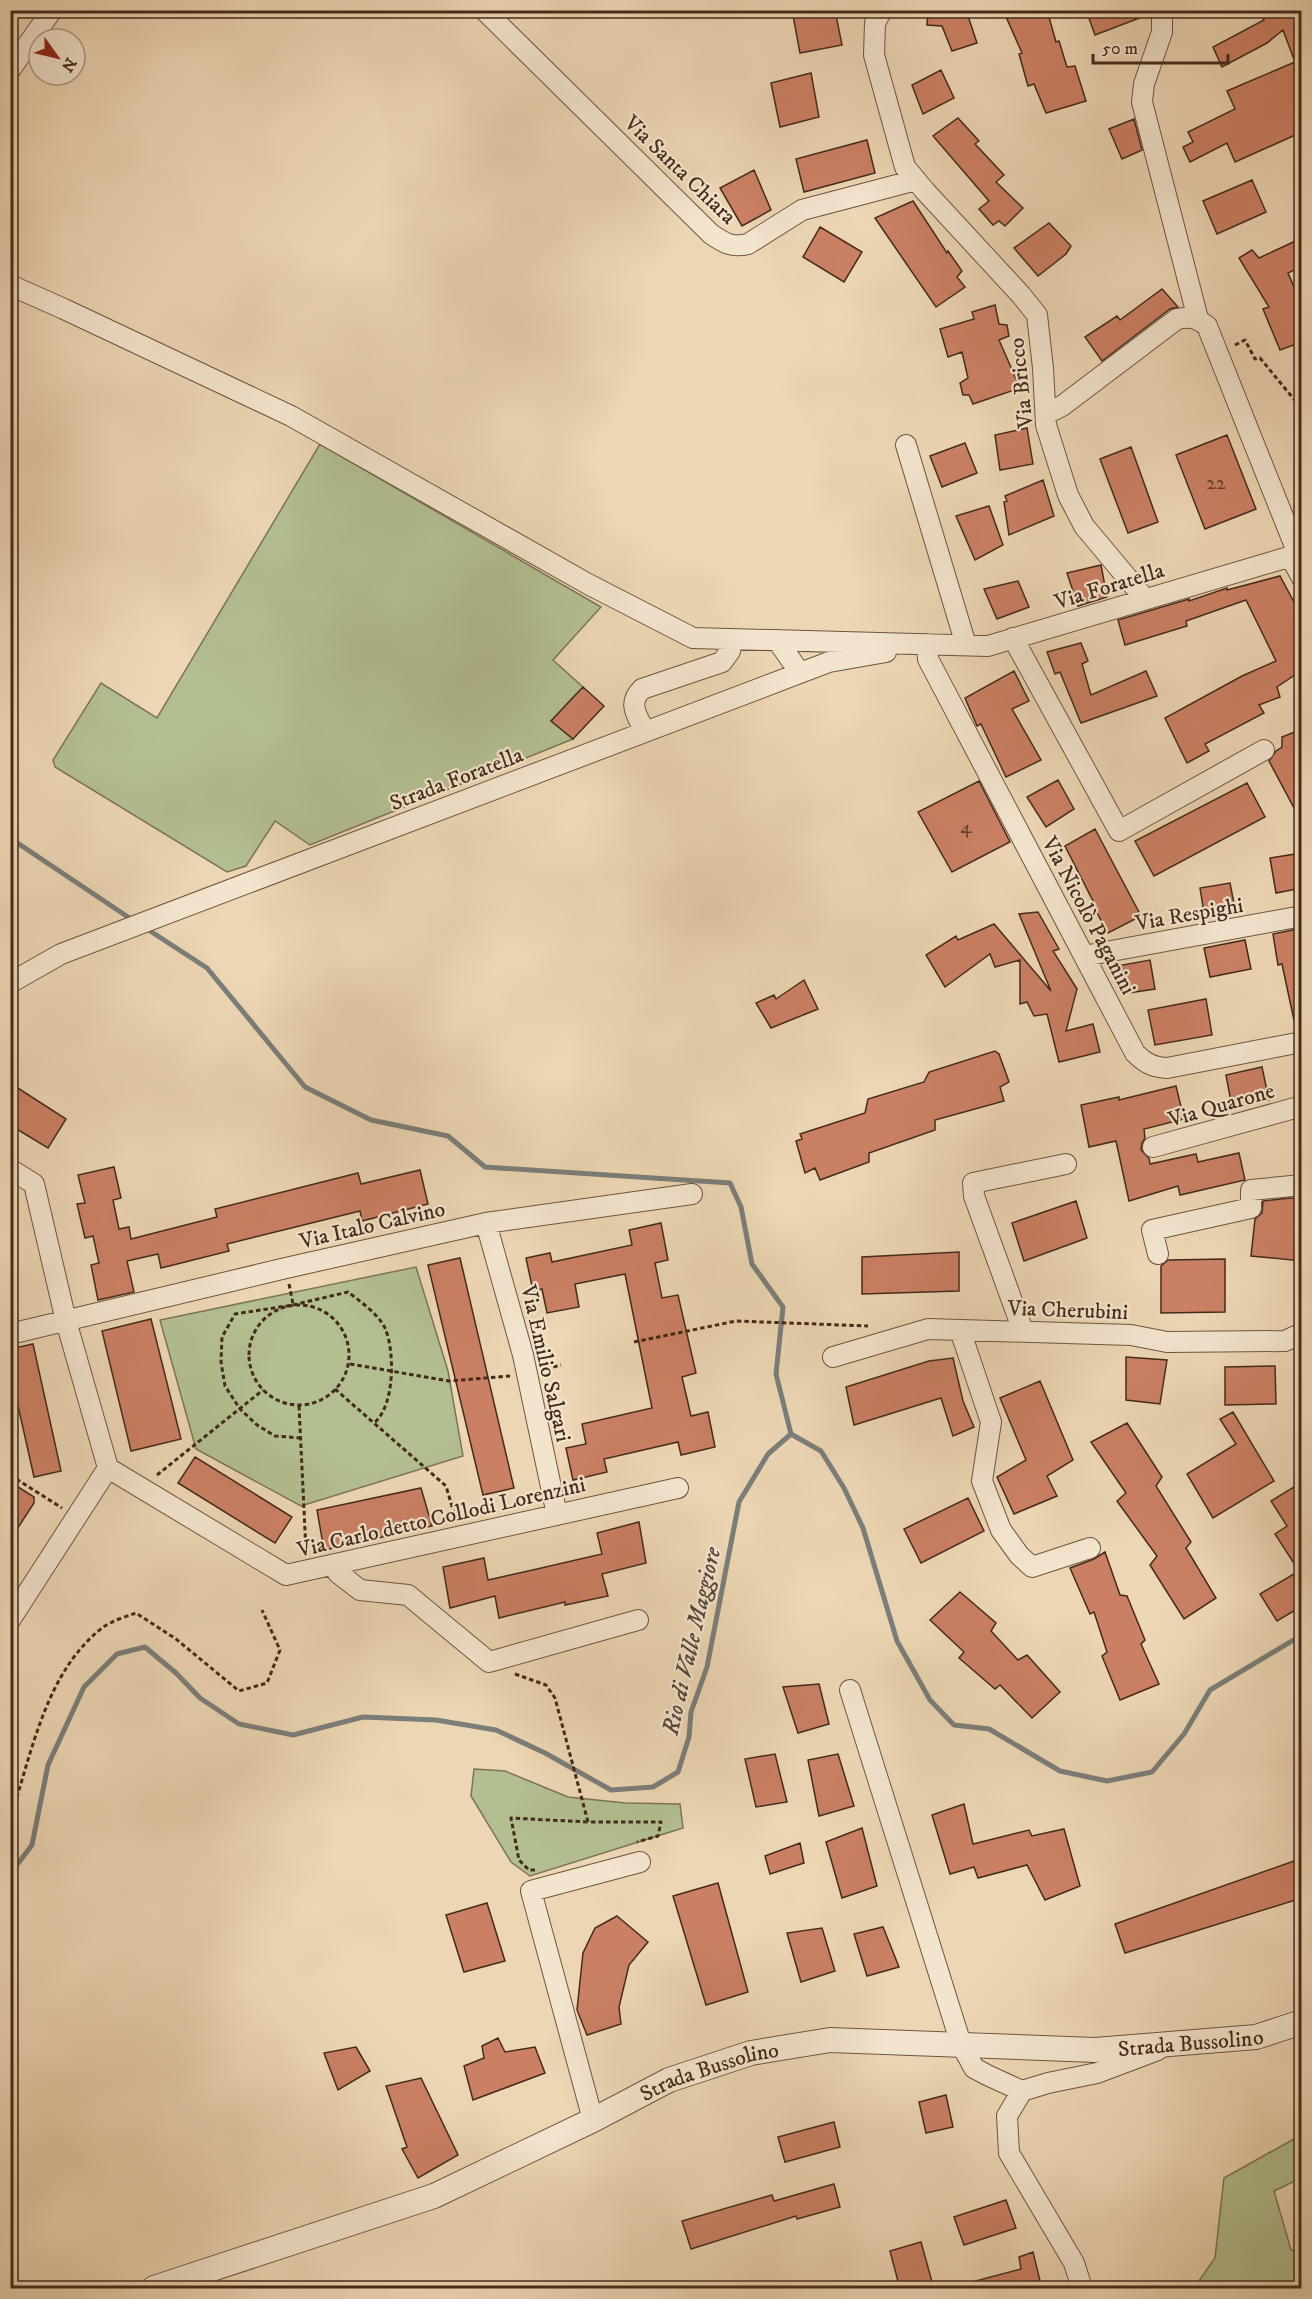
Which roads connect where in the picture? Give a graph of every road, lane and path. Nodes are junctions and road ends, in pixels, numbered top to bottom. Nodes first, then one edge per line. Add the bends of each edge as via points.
1 (52, 10) edge
2 (484, 10) edge
3 (882, 10) edge
4 (1162, 10) edge
5 (13, 61) edge
6 (916, 180) junction
7 (10, 285) edge
8 (1198, 319) junction
9 (1217, 352) junction
10 (1302, 409) edge
11 (1046, 414) junction
12 (906, 445) dead end
13 (1297, 554) edge
14 (1302, 578) edge
15 (1144, 599) junction
16 (1013, 638) junction
17 (732, 639) junction
18 (777, 640) junction
19 (810, 641) junction
20 (927, 644) junction
21 (966, 645) junction
22 (829, 662) junction
23 (800, 673) junction
24 (645, 732) junction
25 (1264, 750) dead end
26 (1302, 916) edge
27 (1084, 956) junction
28 (10, 983) edge
29 (1302, 1042) edge
30 (1302, 1106) edge
31 (1153, 1148) dead end
32 (1066, 1164) dead end
33 (10, 1169) edge
34 (1302, 1185) edge
35 (692, 1194) dead end
36 (486, 1223) junction
37 (1158, 1254) dead end
38 (293, 1305) junction
39 (66, 1321) junction
40 (794, 1323) dead end
41 (960, 1330) junction
42 (1023, 1331) junction
43 (1302, 1333) edge
44 (10, 1334) edge
45 (634, 1342) dead end
46 (833, 1357) dead end
47 (349, 1364) junction
48 (561, 1365) dead end
49 (390, 1371) junction
50 (527, 1374) junction
51 (335, 1389) junction
52 (263, 1390) junction
53 (299, 1406) junction
54 (240, 1409) junction
55 (374, 1423) junction
56 (301, 1438) junction
57 (108, 1468) junction
58 (10, 1475) edge
59 (141, 1488) junction
60 (678, 1488) dead end
61 (557, 1515) junction
62 (76, 1517) junction
63 (460, 1536) junction
64 (1090, 1548) dead end
65 (333, 1564) junction
66 (307, 1570) junction
67 (262, 1610) dead end
68 (10, 1620) edge
69 (638, 1620) dead end
70 (514, 1674) dead end
71 (850, 1690) dead end
72 (10, 1819) edge
73 (588, 1822) junction
74 (627, 1845) dead end
75 (640, 1862) dead end
76 (543, 1870) dead end
77 (1302, 2022) edge
78 (961, 2044) junction
79 (1175, 2044) junction
80 (1022, 2091) junction
81 (593, 2120) junction
82 (154, 2289) edge
83 (1082, 2289) edge

1 - 5 street
2 - 6 street, Via Santa Chiara via 725,244 748,244 802,210
3 - 6 street, Via Bricco via 875,23 874,55 905,167
4 - 8 street via 1162,32 1144,84 1142,102
6 - 11 street, Via Bricco via 1037,315
7 - 17 street via 291,416 588,584 693,638
8 - 9 street via 1207,326
8 - 11 street via 1177,319
9 - 10 path via 1245,340 1255,359 1260,358
9 - 13 street
11 - 15 street, Via Bricco via 1068,495 1084,526
12 - 21 street
13 - 14 street
13 - 15 street, Via Foratella
15 - 16 street, Via Foratella
16 - 21 street, Via Foratella via 988,646
16 - 25 street via 1119,831
17 - 18 street
17 - 24 street via 722,662 642,689 635,697 634,708
18 - 19 street
18 - 23 street
19 - 20 street
19 - 22 street
20 - 21 street, Via Foratella
20 - 22 street, Strada Foratella
20 - 27 street, Via Nicolò Paganini via 928,659
22 - 23 street, Strada Foratella
23 - 24 street, Strada Foratella
24 - 28 street, Strada Foratella via 61,954
26 - 27 street, Via Respighi
27 - 29 street, Via Nicolò Paganini via 1135,1053 1155,1067
30 - 31 street, Via Quarone
32 - 42 street via 973,1183 974,1196
33 - 39 street via 34,1184
34 - 37 street via 1251,1190 1251,1208 1152,1230
35 - 36 street, Via Italo Calvino
36 - 39 street, Via Italo Calvino
36 - 50 street, Via Emilio Salgari
38 - 47 path via 309,1305 336,1320 345,1333
38 - 49 path via 348,1292 384,1327
38 - 52 path via 278,1309 255,1330 249,1347 249,1365
38 - 54 path via 235,1314 222,1337 225,1386
39 - 44 street, Via Italo Calvino
39 - 57 street
40 - 45 path via 736,1321
41 - 42 street, Via Cherubini
41 - 46 street, Via Cherubini via 928,1329
41 - 64 street via 991,1422 982,1481 1001,1530 1032,1567
42 - 43 street, Via Cherubini via 1131,1335 1167,1342 1285,1341
47 - 49 path
47 - 51 path
48 - 50 path
49 - 50 path via 449,1381
49 - 55 path via 390,1393 381,1417
50 - 61 street, Via Emilio Salgari
51 - 53 path via 316,1403
51 - 55 path
52 - 53 path via 282,1403
52 - 54 path
53 - 56 path
54 - 56 path via 275,1436
54 - 59 path
55 - 63 path via 446,1486
56 - 66 path
57 - 59 street, Via Carlo detto Collodi Lorenzini
57 - 62 street
58 - 62 path
59 - 66 street, Via Carlo detto Collodi Lorenzini via 286,1575
60 - 61 street, Via Carlo detto Collodi Lorenzini
61 - 63 street, Via Carlo detto Collodi Lorenzini
62 - 68 street
63 - 65 street, Via Carlo detto Collodi Lorenzini
65 - 66 street, Via Carlo detto Collodi Lorenzini
65 - 69 street via 338,1573 360,1590 408,1594 489,1662
67 - 72 path via 280,1650 267,1683 239,1691 176,1639 136,1613 104,1626 74,1655 50,1698
70 - 73 path via 546,1685 555,1698
71 - 78 street
73 - 74 path via 661,1822 658,1836
73 - 76 path via 511,1818 519,1860 529,1870
75 - 81 street via 531,1891
77 - 79 street, Strada Bussolino via 1256,2037
78 - 79 street, Strada Bussolino via 1095,2050
78 - 80 street via 974,2068
78 - 81 street, Strada Bussolino via 830,2040 751,2053 669,2080
79 - 80 street via 1097,2073
80 - 83 street via 1007,2116 1009,2153 1074,2263
81 - 82 street, Strada Bussolino via 434,2196

